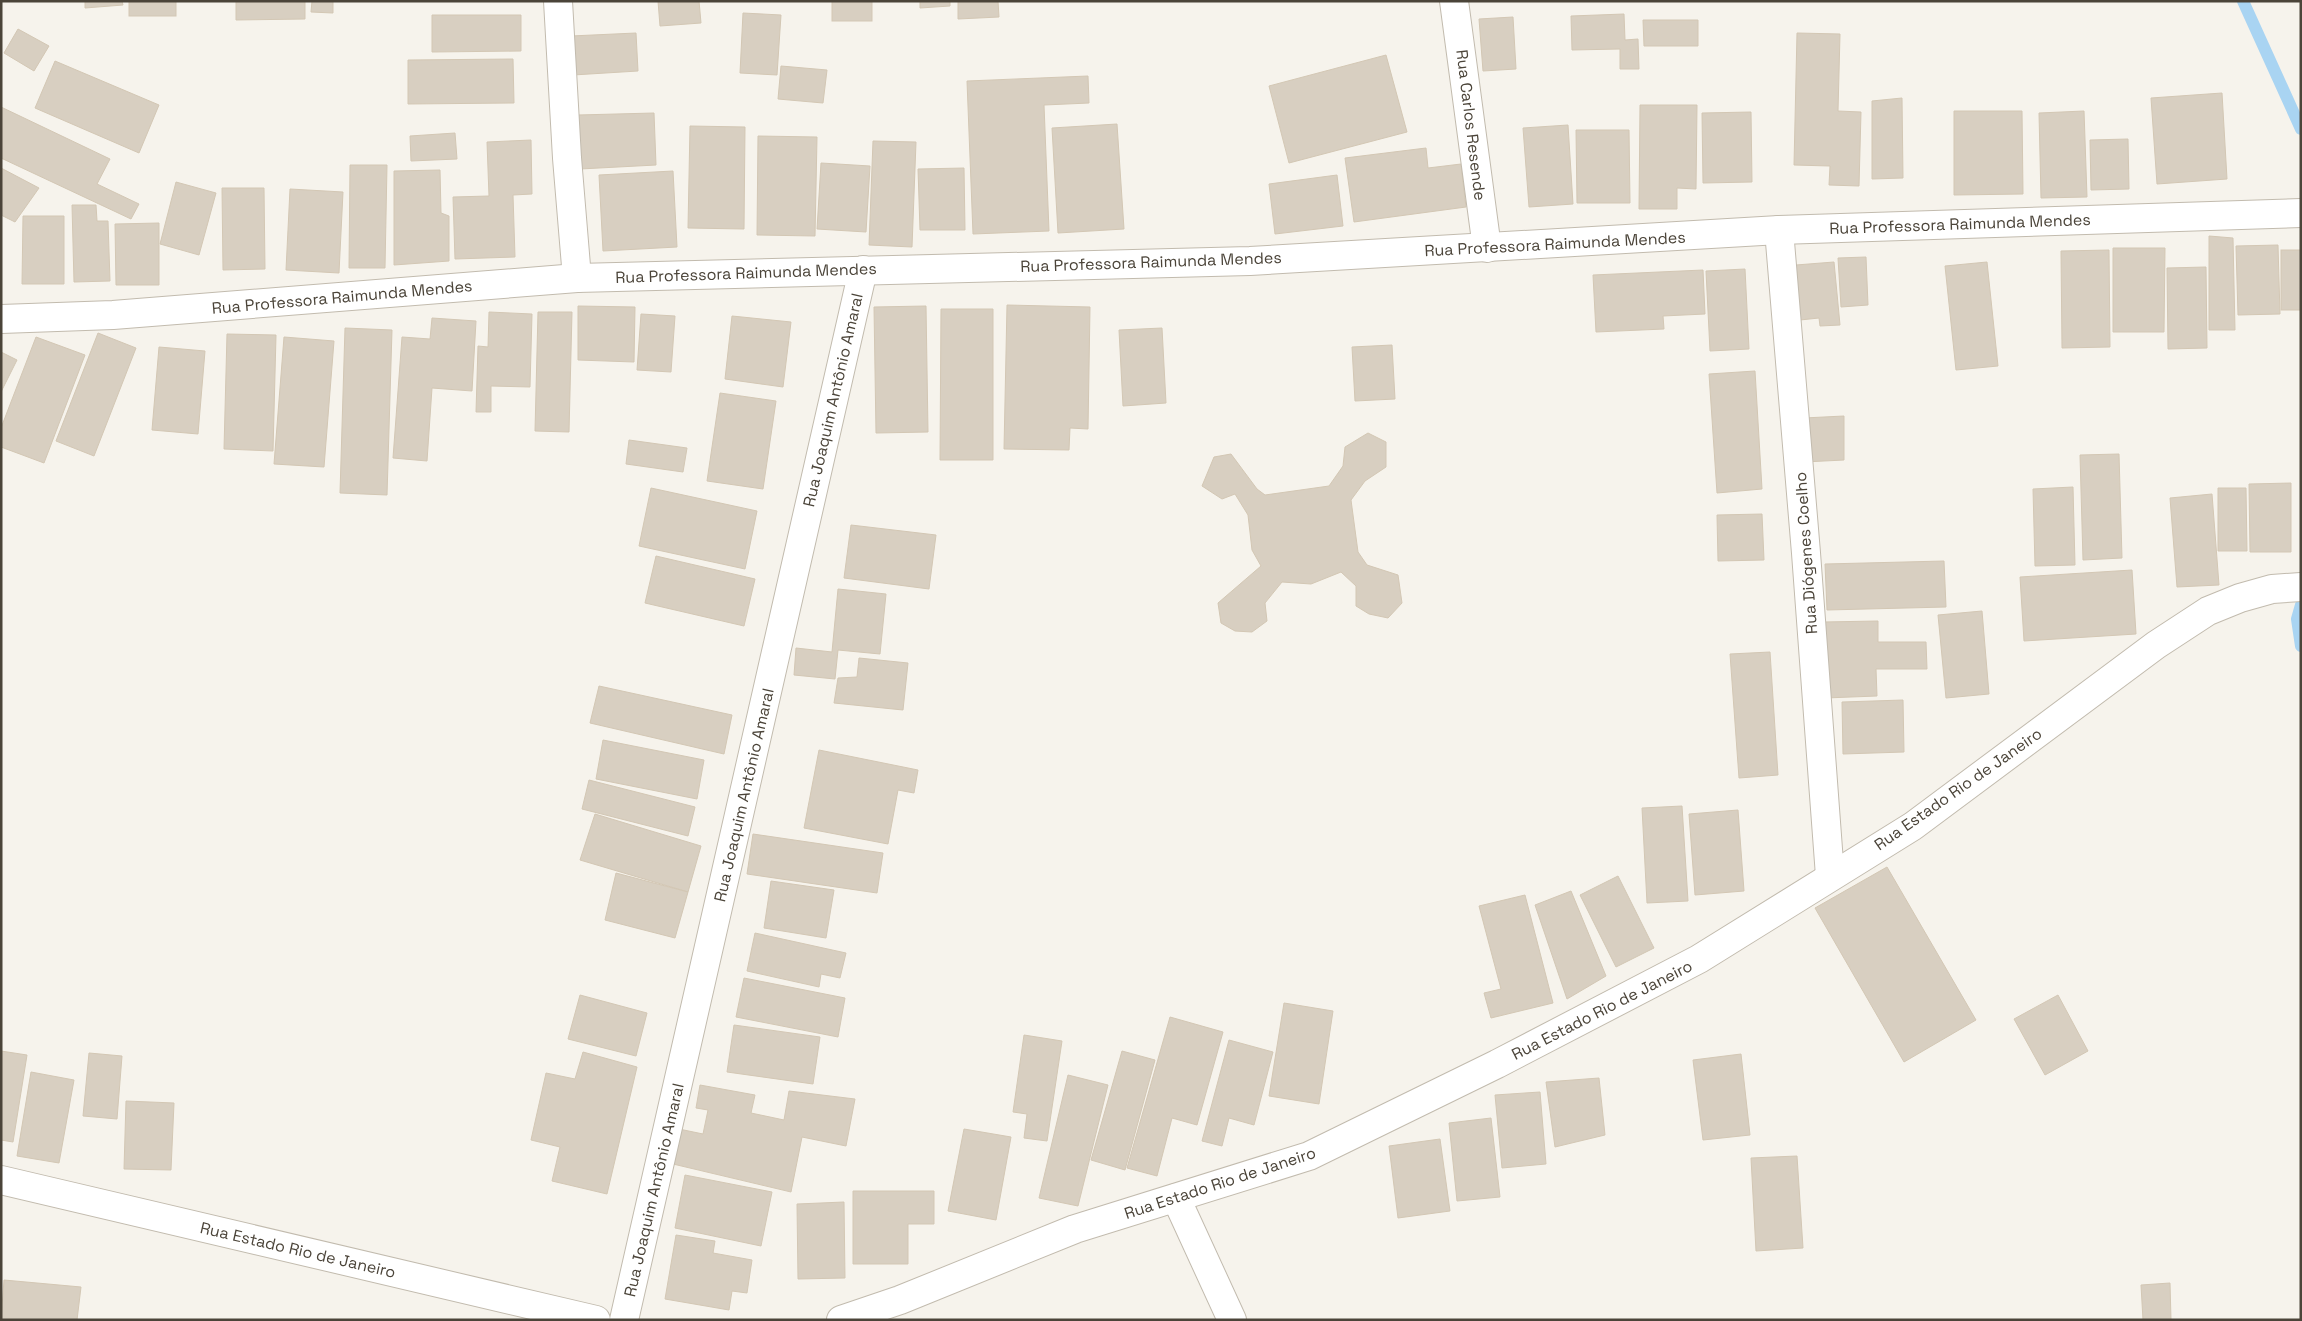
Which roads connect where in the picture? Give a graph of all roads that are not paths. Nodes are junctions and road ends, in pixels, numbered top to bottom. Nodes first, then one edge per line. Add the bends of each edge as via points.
1 (558, 1) edge
2 (1454, 1) edge
3 (2301, 213) edge
4 (1779, 230) junction
5 (1487, 248) junction
6 (863, 270) junction
7 (577, 278) junction
8 (1, 319) edge
9 (2301, 587) edge
10 (1830, 876) junction
11 (1, 1180) edge
12 (1176, 1198) junction
13 (596, 1320) edge
14 (624, 1320) edge
15 (841, 1320) edge
16 (1232, 1320) edge

1 - 7 street
2 - 5 street, Rua Carlos Resende
3 - 4 street, Rua Professora Raimunda Mendes
4 - 5 street, Rua Professora Raimunda Mendes
4 - 10 street, Rua Diógenes Coelho
5 - 6 street, Rua Professora Raimunda Mendes via 1250,261
6 - 7 street, Rua Professora Raimunda Mendes
6 - 14 street, Rua Joaquim Antônio Amaral
7 - 8 street, Rua Professora Raimunda Mendes via 113,315
9 - 10 street, Rua Estado Rio de Janeiro via 2272,589 2208,611 2156,645 1913,826
10 - 12 street, Rua Estado Rio de Janeiro via 1699,960 1497,1064 1309,1156
11 - 13 street, Rua Estado Rio de Janeiro
12 - 15 street, Rua Estado Rio de Janeiro via 1074,1229 900,1300
12 - 16 street

